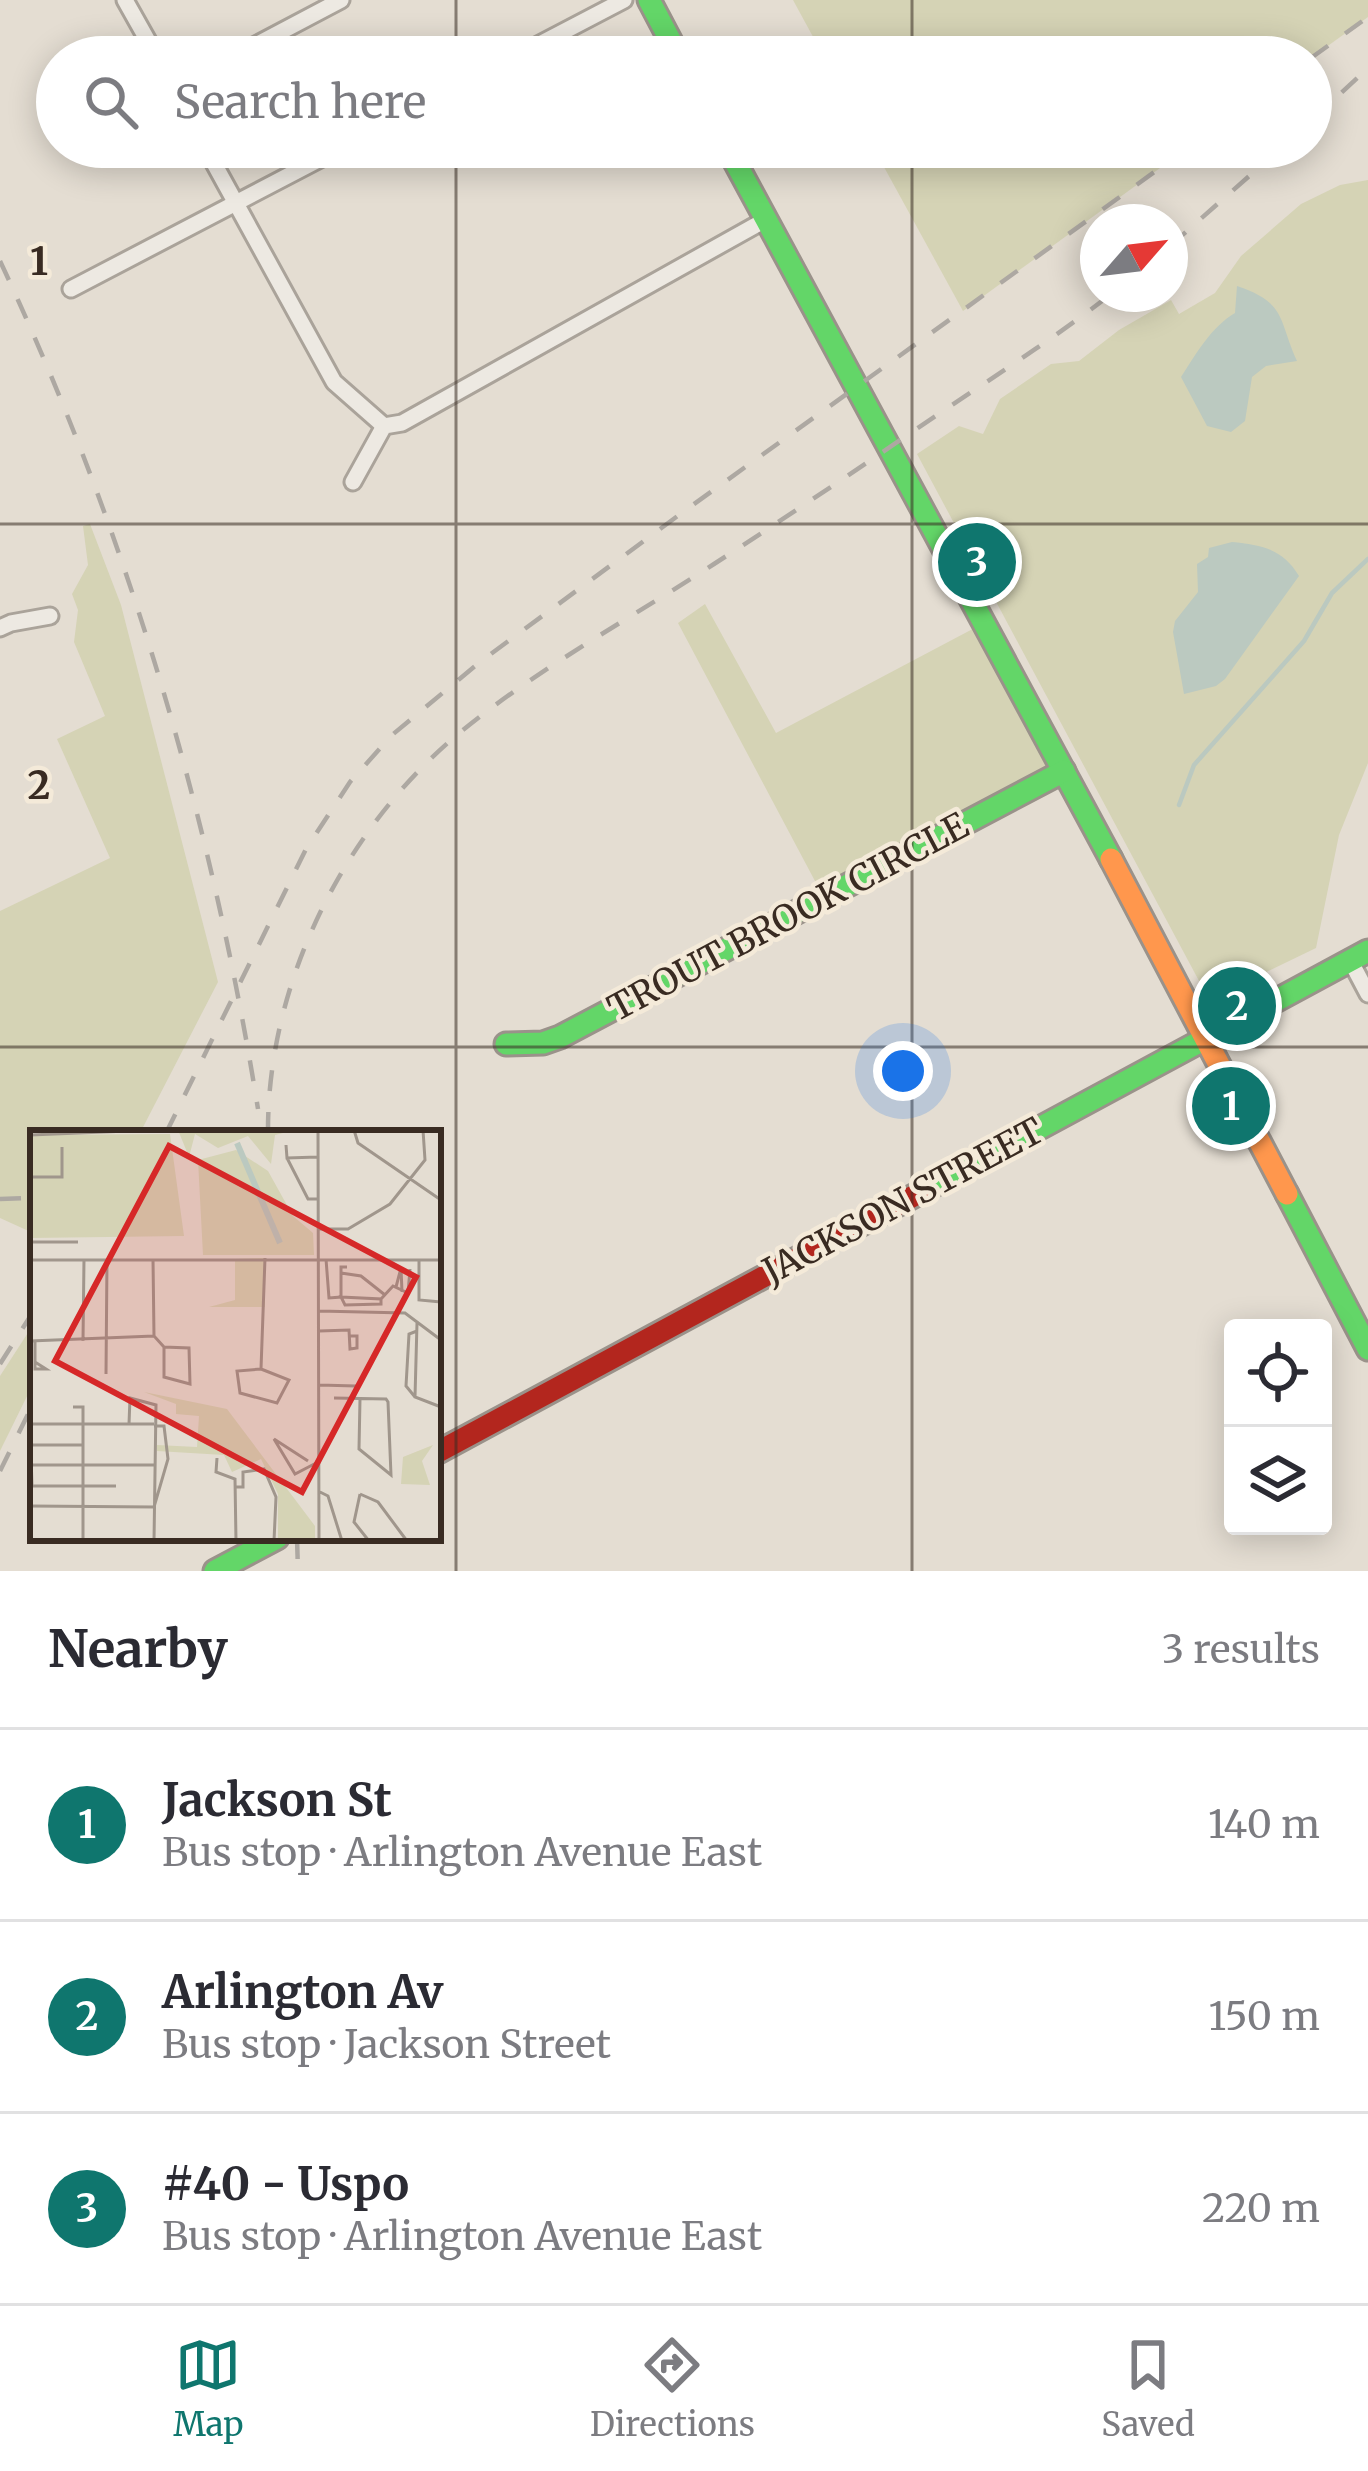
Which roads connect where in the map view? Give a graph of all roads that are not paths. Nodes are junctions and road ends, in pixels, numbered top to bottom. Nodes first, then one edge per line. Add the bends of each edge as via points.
1 (125, 0) edge
2 (341, 0) edge
3 (623, 0) edge
4 (649, 0) edge
5 (145, 36) edge
6 (272, 36) edge
7 (555, 36) edge
8 (668, 36) edge
9 (216, 168) edge
10 (304, 168) edge
11 (738, 168) edge
12 (235, 204) junction
13 (765, 220) junction
14 (71, 290) dead end
15 (384, 427) junction
16 (353, 482) dead end
17 (50, 616) dead end
18 (0, 628) edge
19 (1064, 771) junction
20 (1359, 956) edge
21 (1368, 994) edge
22 (1205, 1038) junction
23 (506, 1044) dead end
24 (1368, 1349) edge
25 (441, 1450) edge
26 (267, 1543) edge
27 (215, 1571) edge

1 - 5 street
2 - 6 street
3 - 7 street
4 - 8 street
9 - 12 street
10 - 12 street
11 - 13 street
12 - 14 street
12 - 15 street via 334,382
13 - 15 street
13 - 19 street
15 - 16 street
17 - 18 street
19 - 22 street
19 - 23 street, TROUT BROOK CIRCLE via 560,1037
20 - 21 street
20 - 22 street, JACKSON STREET
22 - 24 street
22 - 25 street, JACKSON STREET
26 - 27 street

